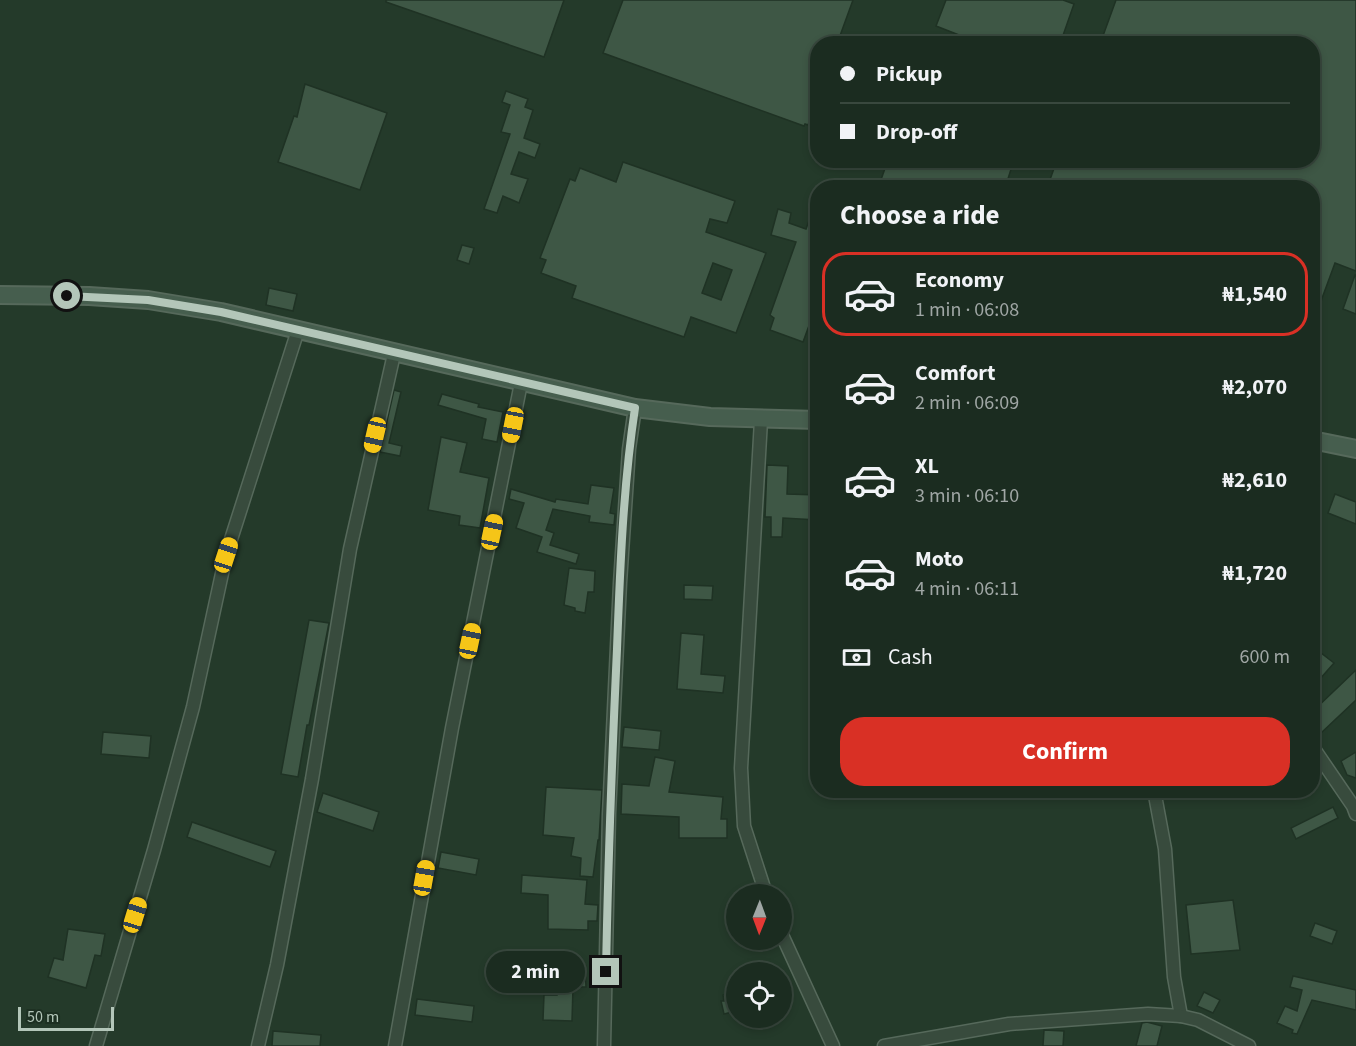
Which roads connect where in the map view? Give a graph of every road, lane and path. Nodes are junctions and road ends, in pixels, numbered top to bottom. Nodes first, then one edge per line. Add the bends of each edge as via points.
1 (0, 295) edge
2 (298, 330) junction
3 (394, 354) junction
4 (521, 382) junction
5 (635, 408) junction
6 (761, 420) junction
7 (810, 420) edge
8 (1320, 442) edge
9 (1356, 449) edge
10 (1320, 758) edge
11 (1155, 798) edge
12 (1356, 814) edge
13 (763, 884) edge
14 (789, 950) edge
15 (1181, 1016) junction
16 (96, 1046) edge
17 (258, 1046) edge
18 (395, 1046) edge
19 (604, 1046) edge
20 (833, 1046) edge
21 (884, 1046) edge
22 (1249, 1046) edge

1 - 2 street via 148,300
2 - 3 street
2 - 16 street via 226,555 193,707
3 - 4 street
3 - 17 street via 350,549 312,779
4 - 5 street
4 - 18 street via 452,728
5 - 6 street
5 - 19 street via 620,583 609,814
6 - 7 street
6 - 13 street via 741,768 744,826
8 - 9 street
10 - 12 street
11 - 15 street via 1165,849 1174,976
14 - 20 street
15 - 21 street via 1148,1014 1009,1024
15 - 22 street via 1198,1020

